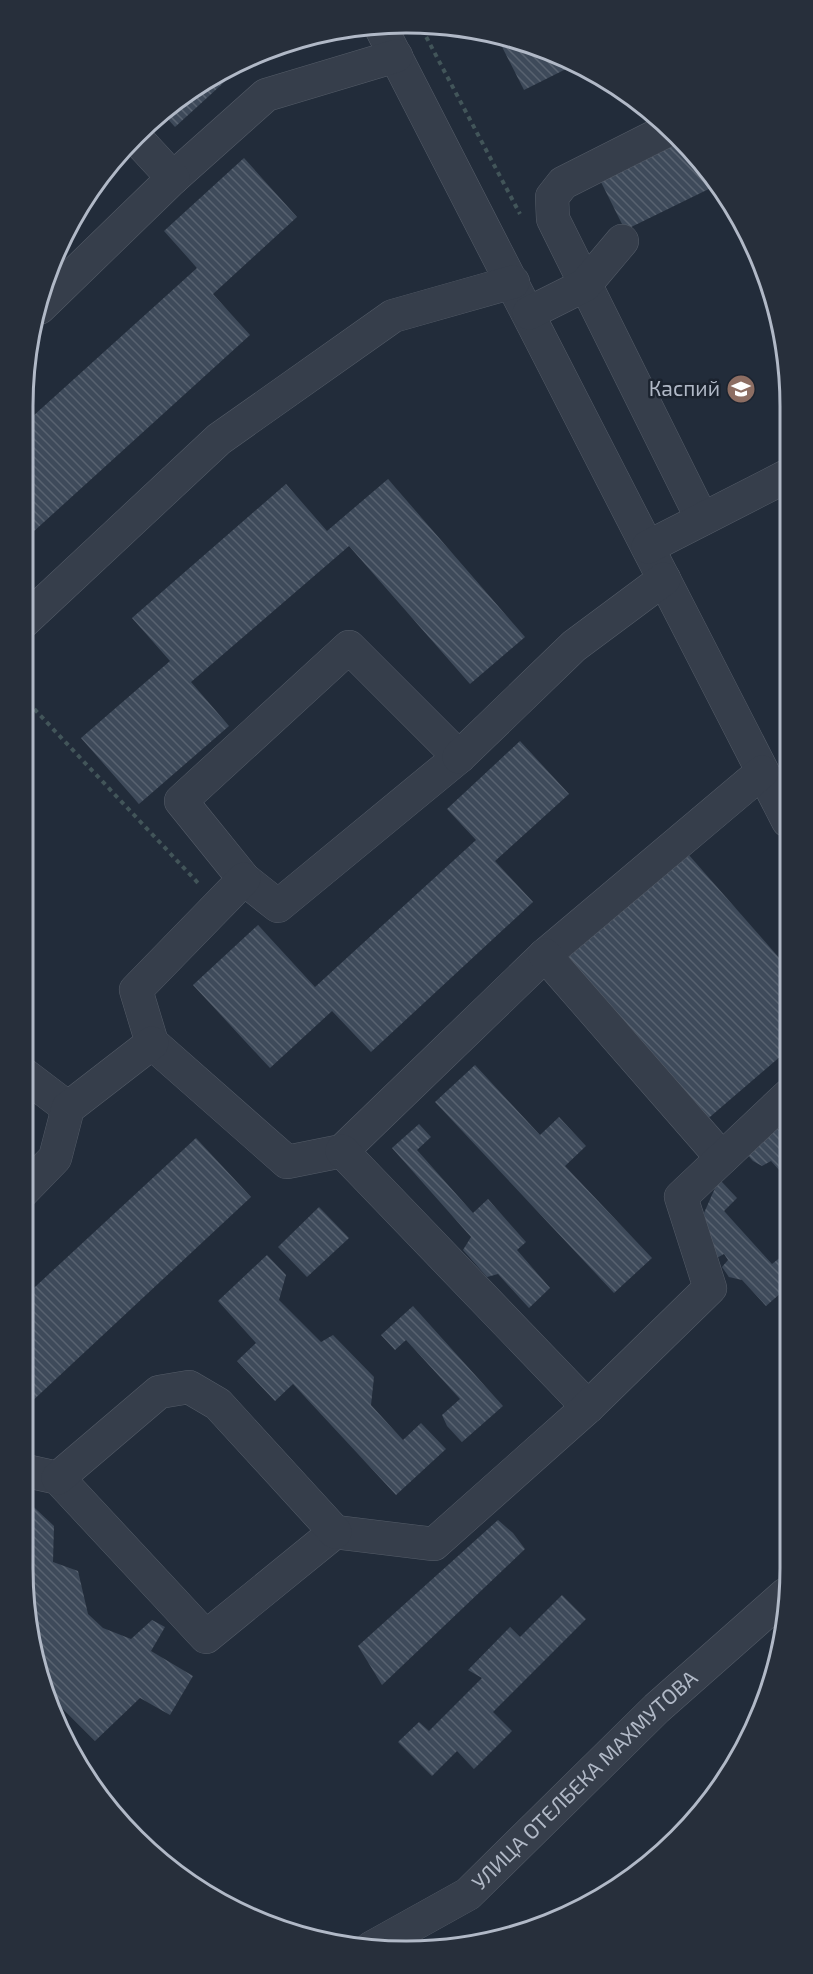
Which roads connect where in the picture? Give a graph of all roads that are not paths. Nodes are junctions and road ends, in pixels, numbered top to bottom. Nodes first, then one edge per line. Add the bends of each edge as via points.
1 (384, 34) edge
2 (396, 56) junction
3 (661, 133) edge
4 (141, 143) edge
5 (173, 178) junction
6 (622, 241) dead end
7 (513, 282) junction
8 (585, 285) junction
9 (50, 298) edge
10 (529, 313) junction
11 (780, 480) edge
12 (702, 519) junction
13 (648, 547) junction
14 (664, 579) junction
15 (33, 613) edge
16 (459, 757) junction
17 (762, 772) junction
18 (780, 806) edge
19 (244, 879) junction
20 (545, 956) junction
21 (152, 1043) junction
22 (33, 1081) edge
23 (780, 1103) edge
24 (68, 1108) junction
25 (342, 1150) junction
26 (722, 1158) junction
27 (33, 1181) edge
28 (588, 1407) junction
29 (33, 1472) edge
30 (58, 1478) junction
31 (335, 1532) junction
32 (778, 1601) edge
33 (385, 1940) edge

1 - 2 street
2 - 5 street via 266,95
2 - 7 street
3 - 8 street via 563,183 552,197 553,219
4 - 5 street
5 - 9 street
6 - 8 street
7 - 10 street
7 - 15 street via 393,316 219,438
8 - 10 street
8 - 12 street
10 - 13 street
11 - 12 street
12 - 13 street
13 - 14 street
14 - 16 street via 574,646
14 - 17 street
16 - 19 street via 278,906
16 - 19 street via 349,647 181,801
17 - 18 street
17 - 20 street
19 - 21 street via 136,990
20 - 25 street
20 - 26 street
21 - 24 street
21 - 25 street via 287,1162
22 - 24 street
23 - 26 street
24 - 27 street via 55,1158
25 - 28 street
26 - 28 street via 681,1197 710,1287
28 - 31 street via 434,1544
29 - 30 street
30 - 31 street via 159,1392 189,1387 218,1404
30 - 31 street via 206,1637
32 - 33 street, УЛИЦА ОТЕЛБЕКА МАХМУТОВА via 657,1708 468,1894

